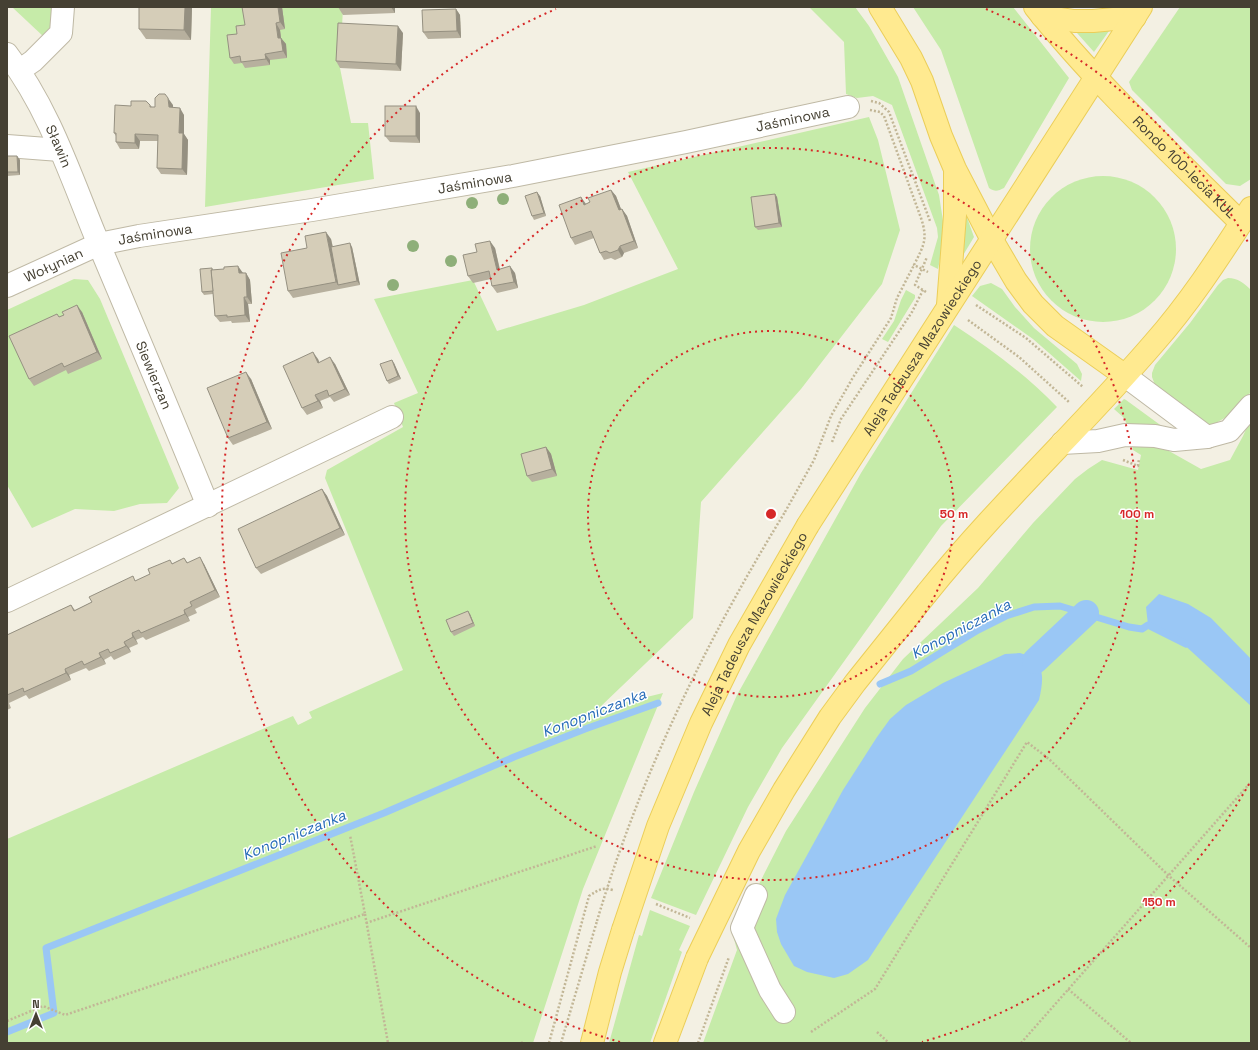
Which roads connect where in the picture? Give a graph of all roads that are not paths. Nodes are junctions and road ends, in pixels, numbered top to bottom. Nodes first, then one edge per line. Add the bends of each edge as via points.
1 (62, 7) edge
2 (880, 7) edge
3 (1039, 12) edge
4 (1138, 12) edge
5 (13, 62) edge
6 (1096, 77) junction
7 (848, 107) dead end
8 (7, 146) edge
9 (60, 150) junction
10 (955, 169) junction
11 (1248, 222) edge
12 (992, 240) junction
13 (99, 244) junction
14 (7, 286) edge
15 (948, 307) junction
16 (1124, 375) junction
17 (1251, 406) edge
18 (392, 416) dead end
19 (1207, 437) junction
20 (1062, 443) junction
21 (208, 506) junction
22 (7, 601) edge
23 (756, 895) dead end
24 (784, 1012) dead end
25 (592, 1043) edge
26 (665, 1043) edge

1 - 5 street via 61,33 33,61
2 - 10 main road via 922,81
3 - 4 main road via 1074,21 1093,21
3 - 6 main road, Rondo 100-lecia KUL
4 - 6 main road
5 - 9 street, Sławin via 43,112
6 - 11 main road, Rondo 100-lecia KUL
6 - 12 main road
7 - 13 street, Jaśminowa via 514,176
8 - 9 street
9 - 13 street, Sławin
10 - 12 main road
10 - 15 main road via 955,215
11 - 16 main road, Rondo 100-lecia KUL via 1189,300
12 - 15 main road, Aleja Tadeusza Mazowieckiego
12 - 16 main road via 1024,293 1046,319
13 - 14 street, Wołynian
13 - 21 street, Siewierzan
15 - 25 main road, Aleja Tadeusza Mazowieckiego, bridge via 808,525 739,644 701,723 658,826 610,972
16 - 19 street
16 - 20 main road
17 - 19 street via 1229,431
18 - 21 street
19 - 20 street via 1174,440 1155,436 1125,435 1086,443
20 - 26 main road, bridge via 938,579 864,670 830,717 763,825 728,892 697,958
21 - 22 street
23 - 24 street via 742,928 770,990

